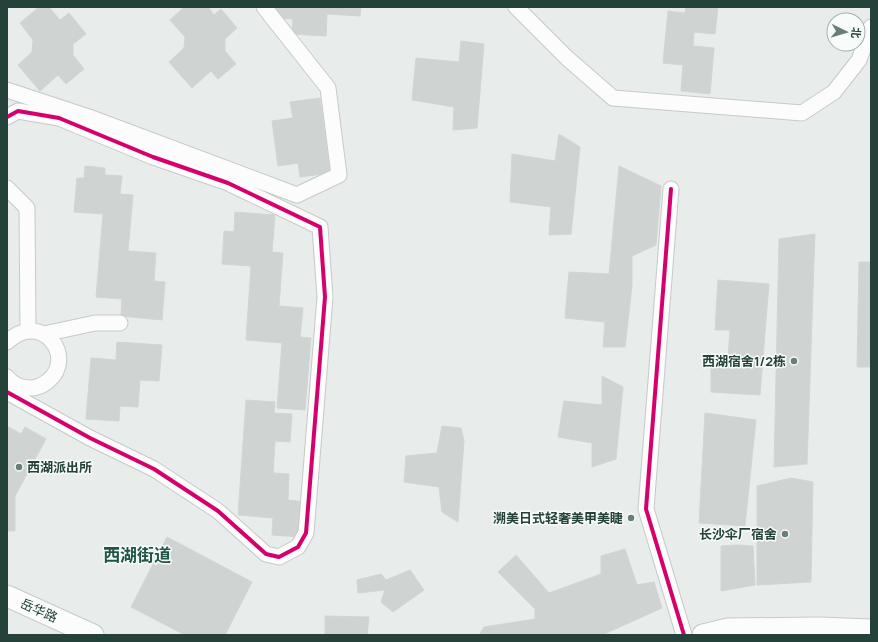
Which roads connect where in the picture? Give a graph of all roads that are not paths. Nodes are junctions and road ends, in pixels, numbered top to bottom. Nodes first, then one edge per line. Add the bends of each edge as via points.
1 (264, 7) edge
2 (516, 7) edge
3 (871, 27) edge
4 (7, 90) edge
5 (7, 117) edge
6 (7, 188) edge
7 (671, 189) dead end
8 (120, 322) dead end
9 (28, 331) junction
10 (44, 334) junction
11 (7, 342) edge
12 (7, 377) edge
13 (7, 392) edge
14 (7, 596) edge
15 (871, 630) edge
16 (93, 635) edge
17 (684, 635) edge
18 (703, 635) edge

1 - 4 street via 328,88 339,175 297,195 89,117
2 - 3 street via 567,58 613,98 802,113 834,92 858,60
5 - 13 street via 18,112 59,118 153,157 228,183 320,228 325,297 306,533 298,548 279,557 266,554 218,511 154,469 90,438
6 - 9 street via 27,208
7 - 17 street via 646,509
8 - 10 street via 95,323
9 - 10 street
9 - 11 street via 14,335
10 - 12 street via 57,350 59,361 52,378 44,385 25,388 16,385
14 - 16 street, 岳华路
15 - 18 street via 728,628

